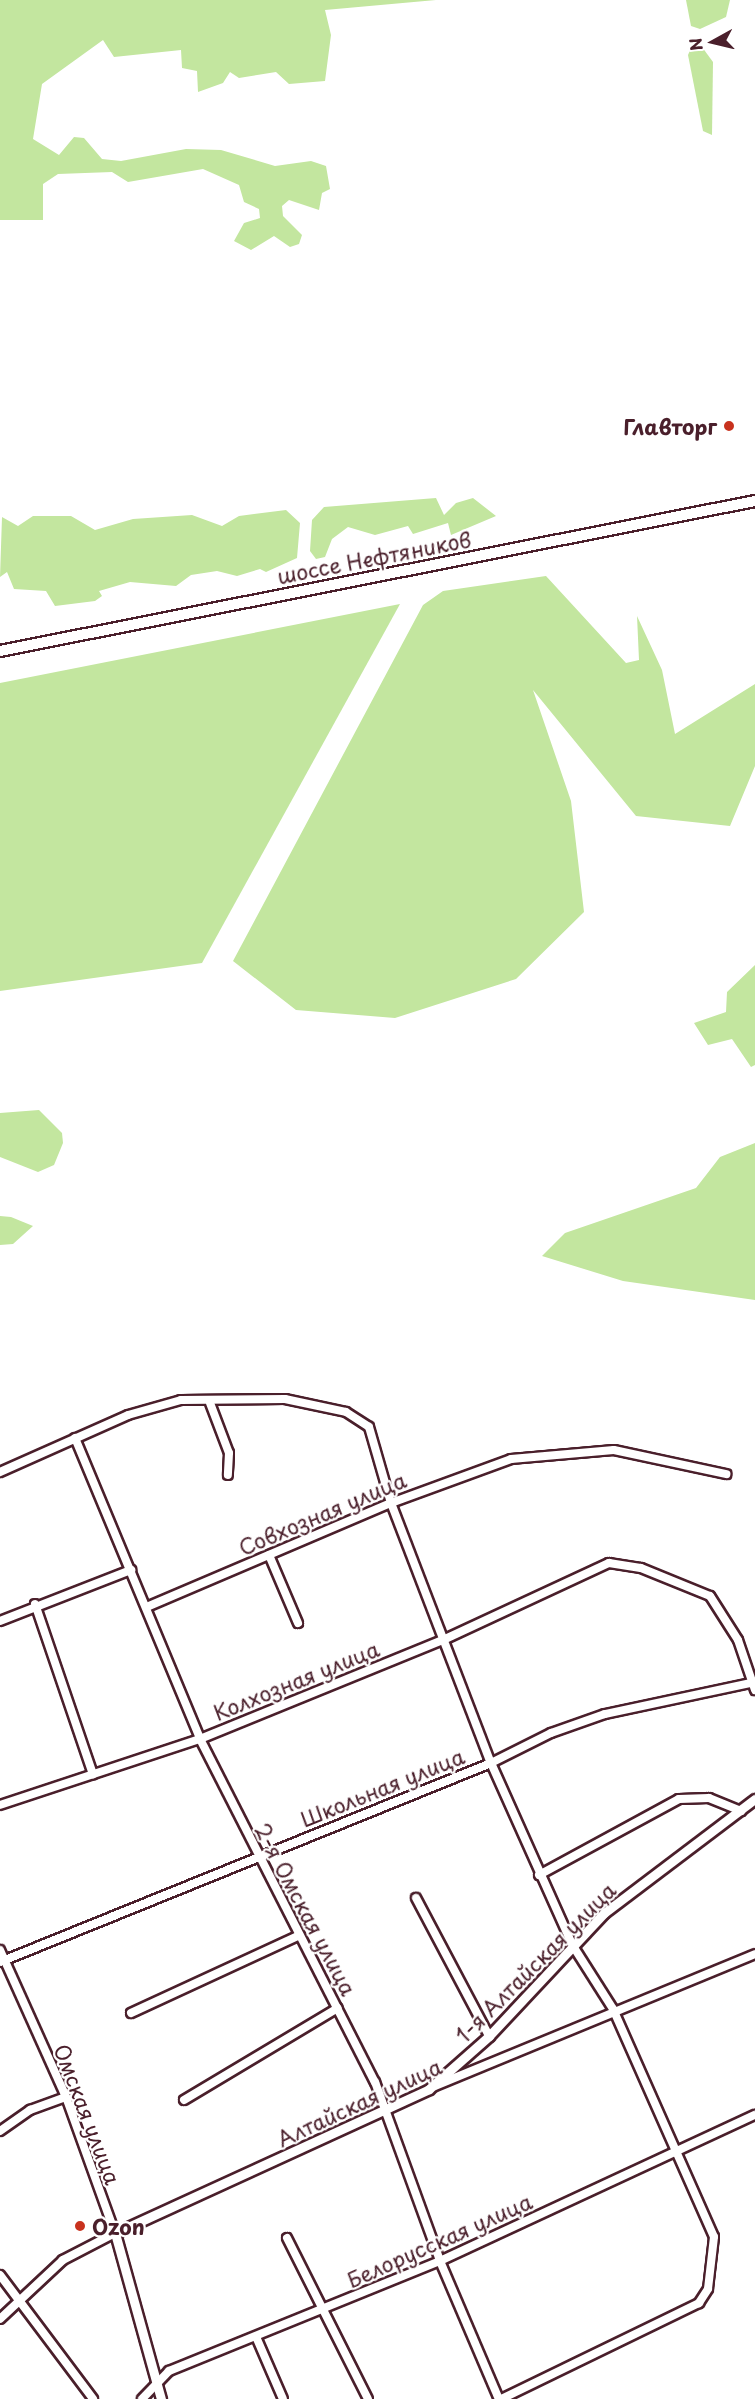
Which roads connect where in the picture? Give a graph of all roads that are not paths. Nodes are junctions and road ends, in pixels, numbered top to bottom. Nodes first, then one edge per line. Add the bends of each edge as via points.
1 (755, 501) edge
2 (0, 651) edge
3 (210, 1403) junction
4 (75, 1438) junction
5 (0, 1472) edge
6 (726, 1474) dead end
7 (228, 1475) dead end
8 (391, 1503) junction
9 (269, 1555) junction
10 (131, 1570) junction
11 (35, 1604) junction
12 (148, 1606) junction
13 (0, 1621) edge
14 (298, 1623) dead end
15 (443, 1640) junction
16 (753, 1687) edge
17 (200, 1738) junction
18 (491, 1763) junction
19 (93, 1774) junction
20 (755, 1799) edge
21 (0, 1806) edge
22 (741, 1811) junction
23 (256, 1856) junction
24 (539, 1875) junction
25 (416, 1898) dead end
26 (298, 1936) junction
27 (573, 1946) junction
28 (0, 1950) edge
29 (755, 1954) edge
30 (2, 1961) edge
31 (338, 2008) junction
32 (613, 2009) junction
33 (131, 2013) dead end
34 (489, 2036) junction
35 (429, 2089) junction
36 (66, 2097) junction
37 (184, 2100) dead end
38 (382, 2112) junction
39 (755, 2115) edge
40 (0, 2131) edge
41 (678, 2150) junction
42 (115, 2233) junction
43 (287, 2238) dead end
44 (440, 2261) junction
45 (0, 2275) edge
46 (22, 2302) junction
47 (326, 2310) junction
48 (0, 2319) edge
49 (257, 2339) junction
50 (157, 2383) junction
51 (93, 2399) edge
52 (142, 2399) edge
53 (161, 2399) edge
54 (283, 2399) edge
55 (368, 2399) edge
56 (500, 2399) edge

1 - 2 main road, шоссе Нефтяников
3 - 4 street via 174,1402
3 - 7 street via 229,1453
3 - 8 street via 280,1399 346,1412 369,1428
4 - 5 street
4 - 10 street, 2-я Омская улица
6 - 8 street, Совхозная улица via 614,1450 511,1459
8 - 9 street, Совхозная улица
8 - 15 street
9 - 12 street, Совхозная улица
9 - 14 street
10 - 11 street
10 - 12 street, 2-я Омская улица
11 - 13 street
11 - 19 street
12 - 17 street, 2-я Омская улица
15 - 16 street, Колхозная улица via 596,1566 616,1563 641,1568 710,1596 738,1640
15 - 17 street, Колхозная улица
15 - 18 street
16 - 18 street, Школьная улица via 605,1714
17 - 19 street, Колхозная улица
17 - 23 street, 2-я Омская улица
18 - 23 street, Школьная улица
18 - 24 street
19 - 21 street, Колхозная улица
20 - 22 street, 1-я Алтайская улица
22 - 24 street via 717,1800 679,1799
22 - 27 street, 1-я Алтайская улица via 620,1901
23 - 26 street, 2-я Омская улица
23 - 30 street, Школьная улица
24 - 27 street
25 - 34 street
26 - 31 street, 2-я Омская улица
26 - 33 street
27 - 32 street
27 - 34 street, 1-я Алтайская улица
28 - 30 street, Омская улица
29 - 32 street, Алтайская улица
30 - 36 street, Омская улица
31 - 37 street
31 - 38 street, 2-я Омская улица via 375,2082
32 - 35 street, Алтайская улица
32 - 41 street
34 - 35 street, 1-я Алтайская улица
35 - 38 street, Алтайская улица
36 - 40 street via 30,2110
36 - 42 street, Омская улица
38 - 42 street, Алтайская улица
38 - 44 street, 2-я Омская улица
39 - 41 street, Белорусская улица
41 - 44 street, Белорусская улица
41 - 56 street via 711,2224 714,2249 708,2289 690,2310
42 - 46 street, Алтайская улица via 63,2260
42 - 50 street, Омская улица
43 - 47 street
44 - 47 street, Белорусская улица
44 - 56 street, 2-я Омская улица
45 - 46 street
46 - 48 street, Алтайская улица
46 - 51 street
47 - 49 street, Белорусская улица
47 - 55 street
49 - 50 street, Белорусская улица via 170,2371
49 - 54 street
50 - 52 street, Белорусская улица
50 - 53 street, Омская улица

